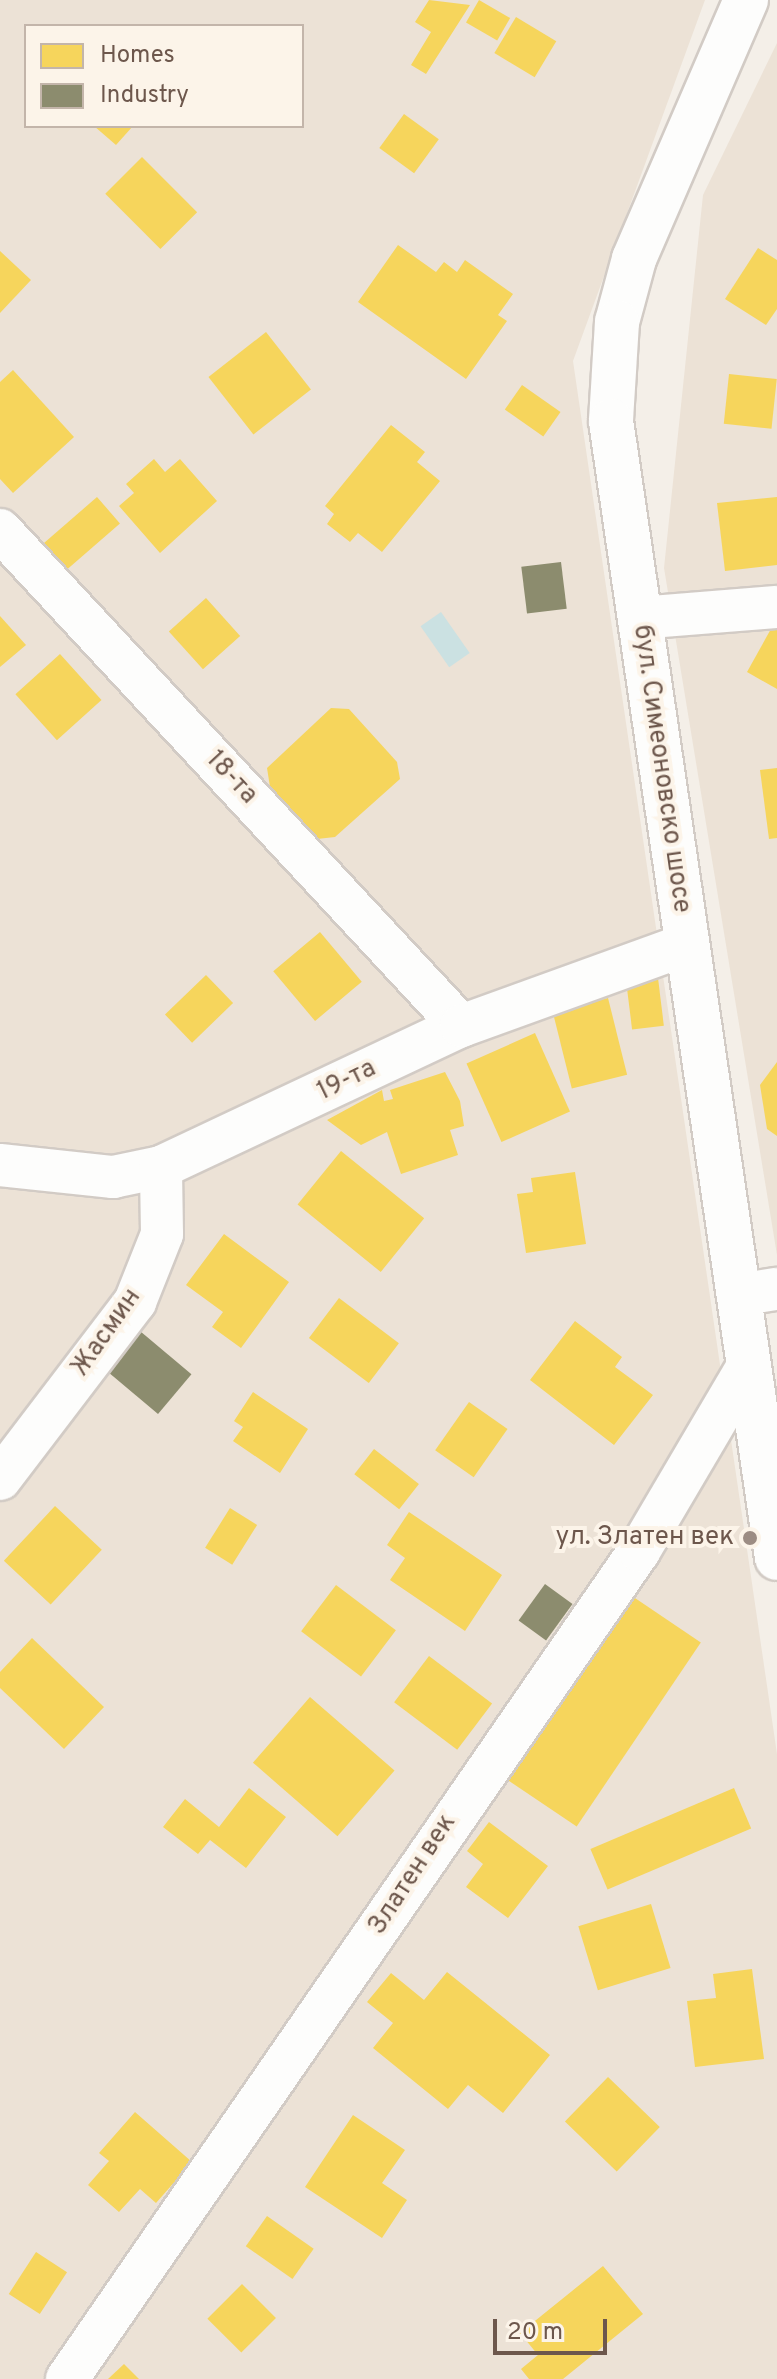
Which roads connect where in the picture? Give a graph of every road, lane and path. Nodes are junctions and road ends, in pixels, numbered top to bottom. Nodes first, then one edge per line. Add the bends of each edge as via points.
1 (746, 0) edge
2 (0, 530) edge
3 (777, 607) edge
4 (639, 618) junction
5 (687, 944) junction
6 (461, 1026) junction
7 (0, 1165) edge
8 (161, 1167) junction
9 (758, 1292) edge
10 (749, 1364) junction
11 (0, 1479) edge
12 (777, 1558) edge
13 (67, 2379) edge

1 - 4 street, бул. Симеоновско шосе via 657,200 617,322 611,421
2 - 6 street, 18-та
3 - 4 street
4 - 5 street, бул. Симеоновско шосе
5 - 6 street, 19-та
5 - 9 street, бул. Симеоновско шосе
6 - 8 street, 19-та
7 - 8 street, 19-та via 113,1177
8 - 11 street, Жасмин via 162,1234 135,1302
9 - 10 street, бул. Симеоновско шосе
10 - 12 street, бул. Симеоновско шосе
10 - 13 street, Златен век via 639,1551

